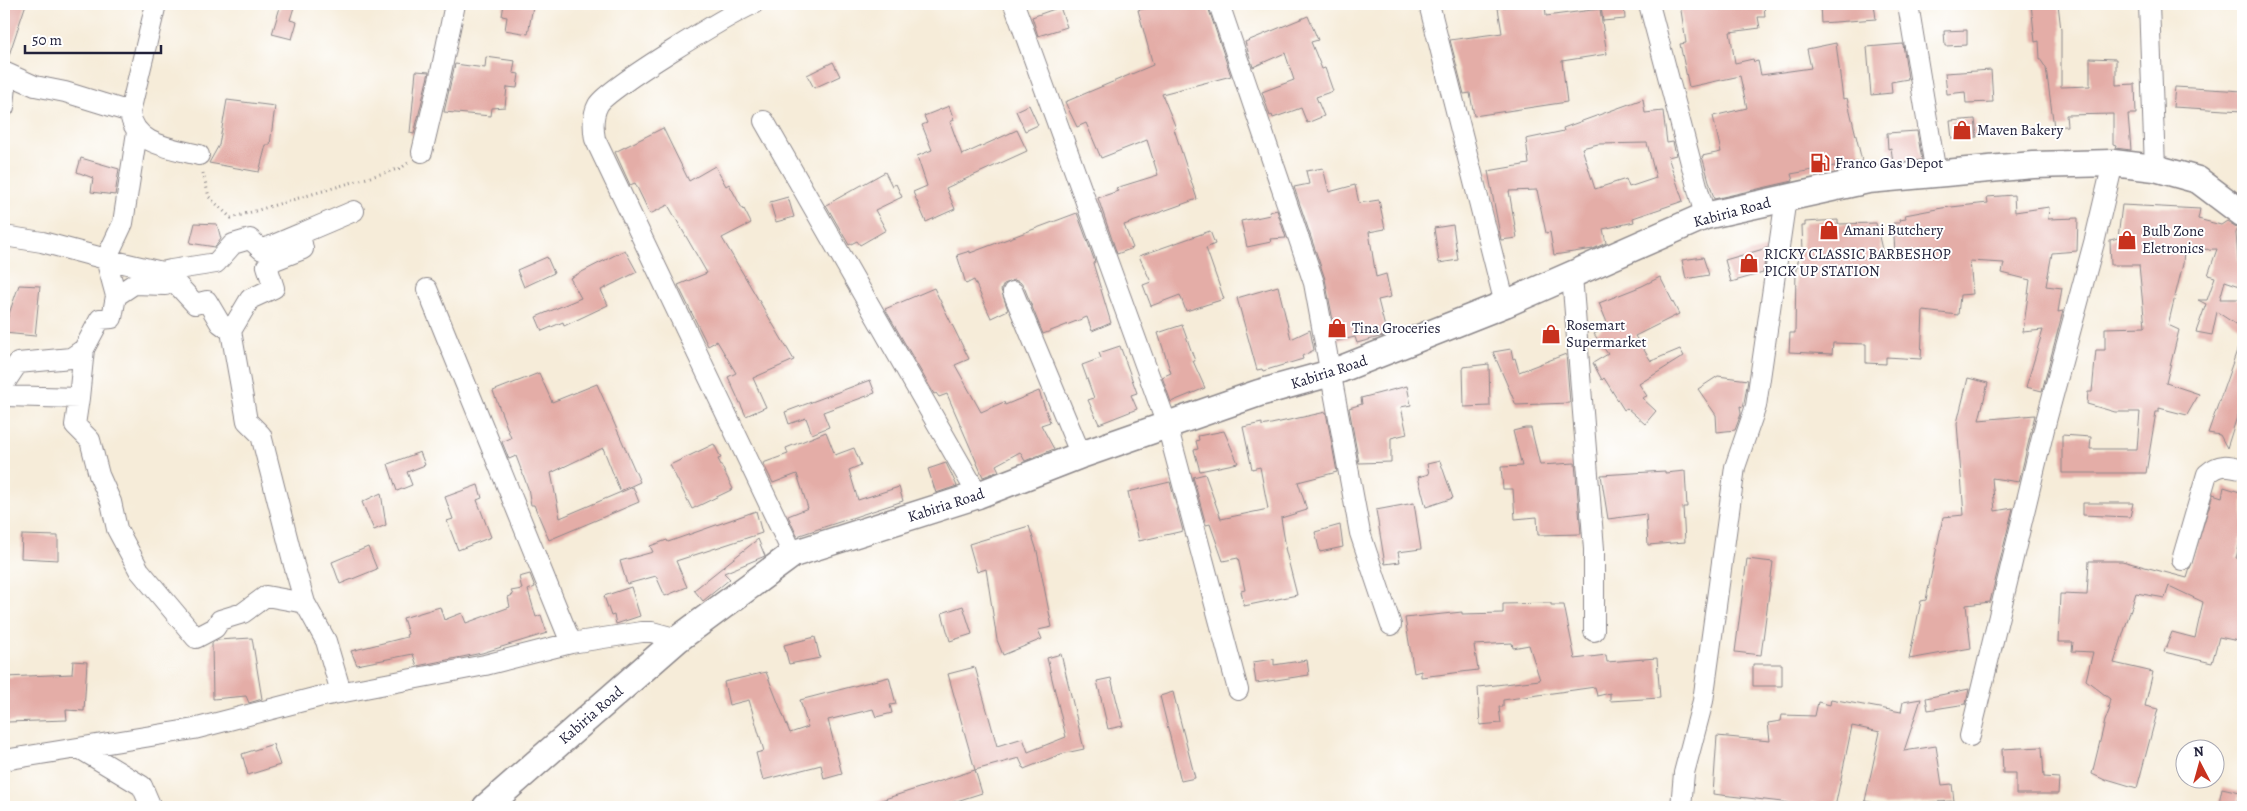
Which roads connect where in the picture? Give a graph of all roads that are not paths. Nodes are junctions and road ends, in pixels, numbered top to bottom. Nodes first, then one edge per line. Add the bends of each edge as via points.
1 (156, 4) edge
2 (455, 4) edge
3 (753, 4) edge
4 (1014, 4) edge
5 (1219, 4) edge
6 (1429, 4) edge
7 (1650, 4) edge
8 (1908, 4) edge
9 (2148, 4) edge
10 (5, 73) edge
11 (4, 107) edge
12 (130, 112) junction
13 (764, 121) dead end
14 (137, 132) junction
15 (422, 152) road end
16 (199, 155) road end
17 (2113, 163) junction
18 (2156, 168) junction
19 (1936, 174) junction
20 (1786, 198) junction
21 (354, 211) dead end
22 (2243, 214) edge
23 (1706, 216) junction
24 (300, 234) junction
25 (4, 236) edge
26 (106, 259) junction
27 (171, 270) junction
28 (1572, 276) junction
29 (427, 290) dead end
30 (1013, 292) dead end
31 (116, 296) junction
32 (1505, 304) junction
33 (231, 331) junction
34 (84, 350) junction
35 (1332, 374) junction
36 (4, 384) edge
37 (4, 396) edge
38 (79, 398) junction
39 (1167, 425) junction
40 (1081, 456) junction
41 (2243, 469) edge
42 (978, 495) junction
43 (793, 554) junction
44 (2182, 560) dead end
45 (305, 603) junction
46 (1391, 625) dead end
47 (1594, 631) dead end
48 (678, 639) junction
49 (571, 643) junction
50 (1238, 690) dead end
51 (341, 692) junction
52 (1970, 736) dead end
53 (79, 748) junction
54 (4, 760) edge
55 (150, 807) edge
56 (486, 807) edge
57 (1681, 807) edge

1 - 12 street
2 - 15 street
3 - 43 street via 622,84 598,104 592,124 595,139
4 - 39 street
5 - 35 street via 1314,283
6 - 32 street
7 - 23 street
8 - 19 street
9 - 18 street
10 - 11 street
10 - 12 street via 35,86
12 - 14 street
13 - 42 street
14 - 16 street via 149,141
14 - 26 street via 123,223
17 - 18 main road, Kabiria Road
17 - 19 main road, Kabiria Road via 2033,165
17 - 52 street
18 - 22 main road, Kabiria Road via 2198,180
19 - 20 main road, Kabiria Road via 1868,180
20 - 23 main road, Kabiria Road
20 - 57 street via 1756,406 1735,467 1703,701 1684,773
21 - 24 street
23 - 28 main road, Kabiria Road
24 - 27 street via 262,250 250,240 233,244 216,263
24 - 33 street via 303,249 267,266 274,288 250,299
25 - 26 street via 42,242
26 - 27 street via 162,272
26 - 31 street
27 - 31 street via 166,285 134,284
27 - 33 street via 173,280 195,304 207,301 220,322
28 - 32 main road, Kabiria Road
28 - 47 street via 1594,549
29 - 49 street
30 - 40 street
31 - 34 street via 112,318 100,319
32 - 35 main road, Kabiria Road
33 - 45 street via 247,421 261,435
34 - 36 street via 71,358 18,363
34 - 38 street
35 - 39 main road, Kabiria Road via 1259,393
35 - 46 street via 1360,533
37 - 38 street
38 - 45 street via 75,425 90,440 99,475 111,502 116,529 139,570 196,638 215,628 220,620 243,613 266,596
39 - 40 main road, Kabiria Road
39 - 50 street
40 - 42 main road, Kabiria Road
41 - 44 street via 2221,465 2207,474
42 - 43 main road, Kabiria Road
43 - 48 main road, Kabiria Road
45 - 51 street via 326,641
48 - 49 street via 642,632
48 - 56 main road, Kabiria Road
49 - 51 street via 485,665
51 - 53 street via 194,729
53 - 54 street
53 - 55 street via 142,786

